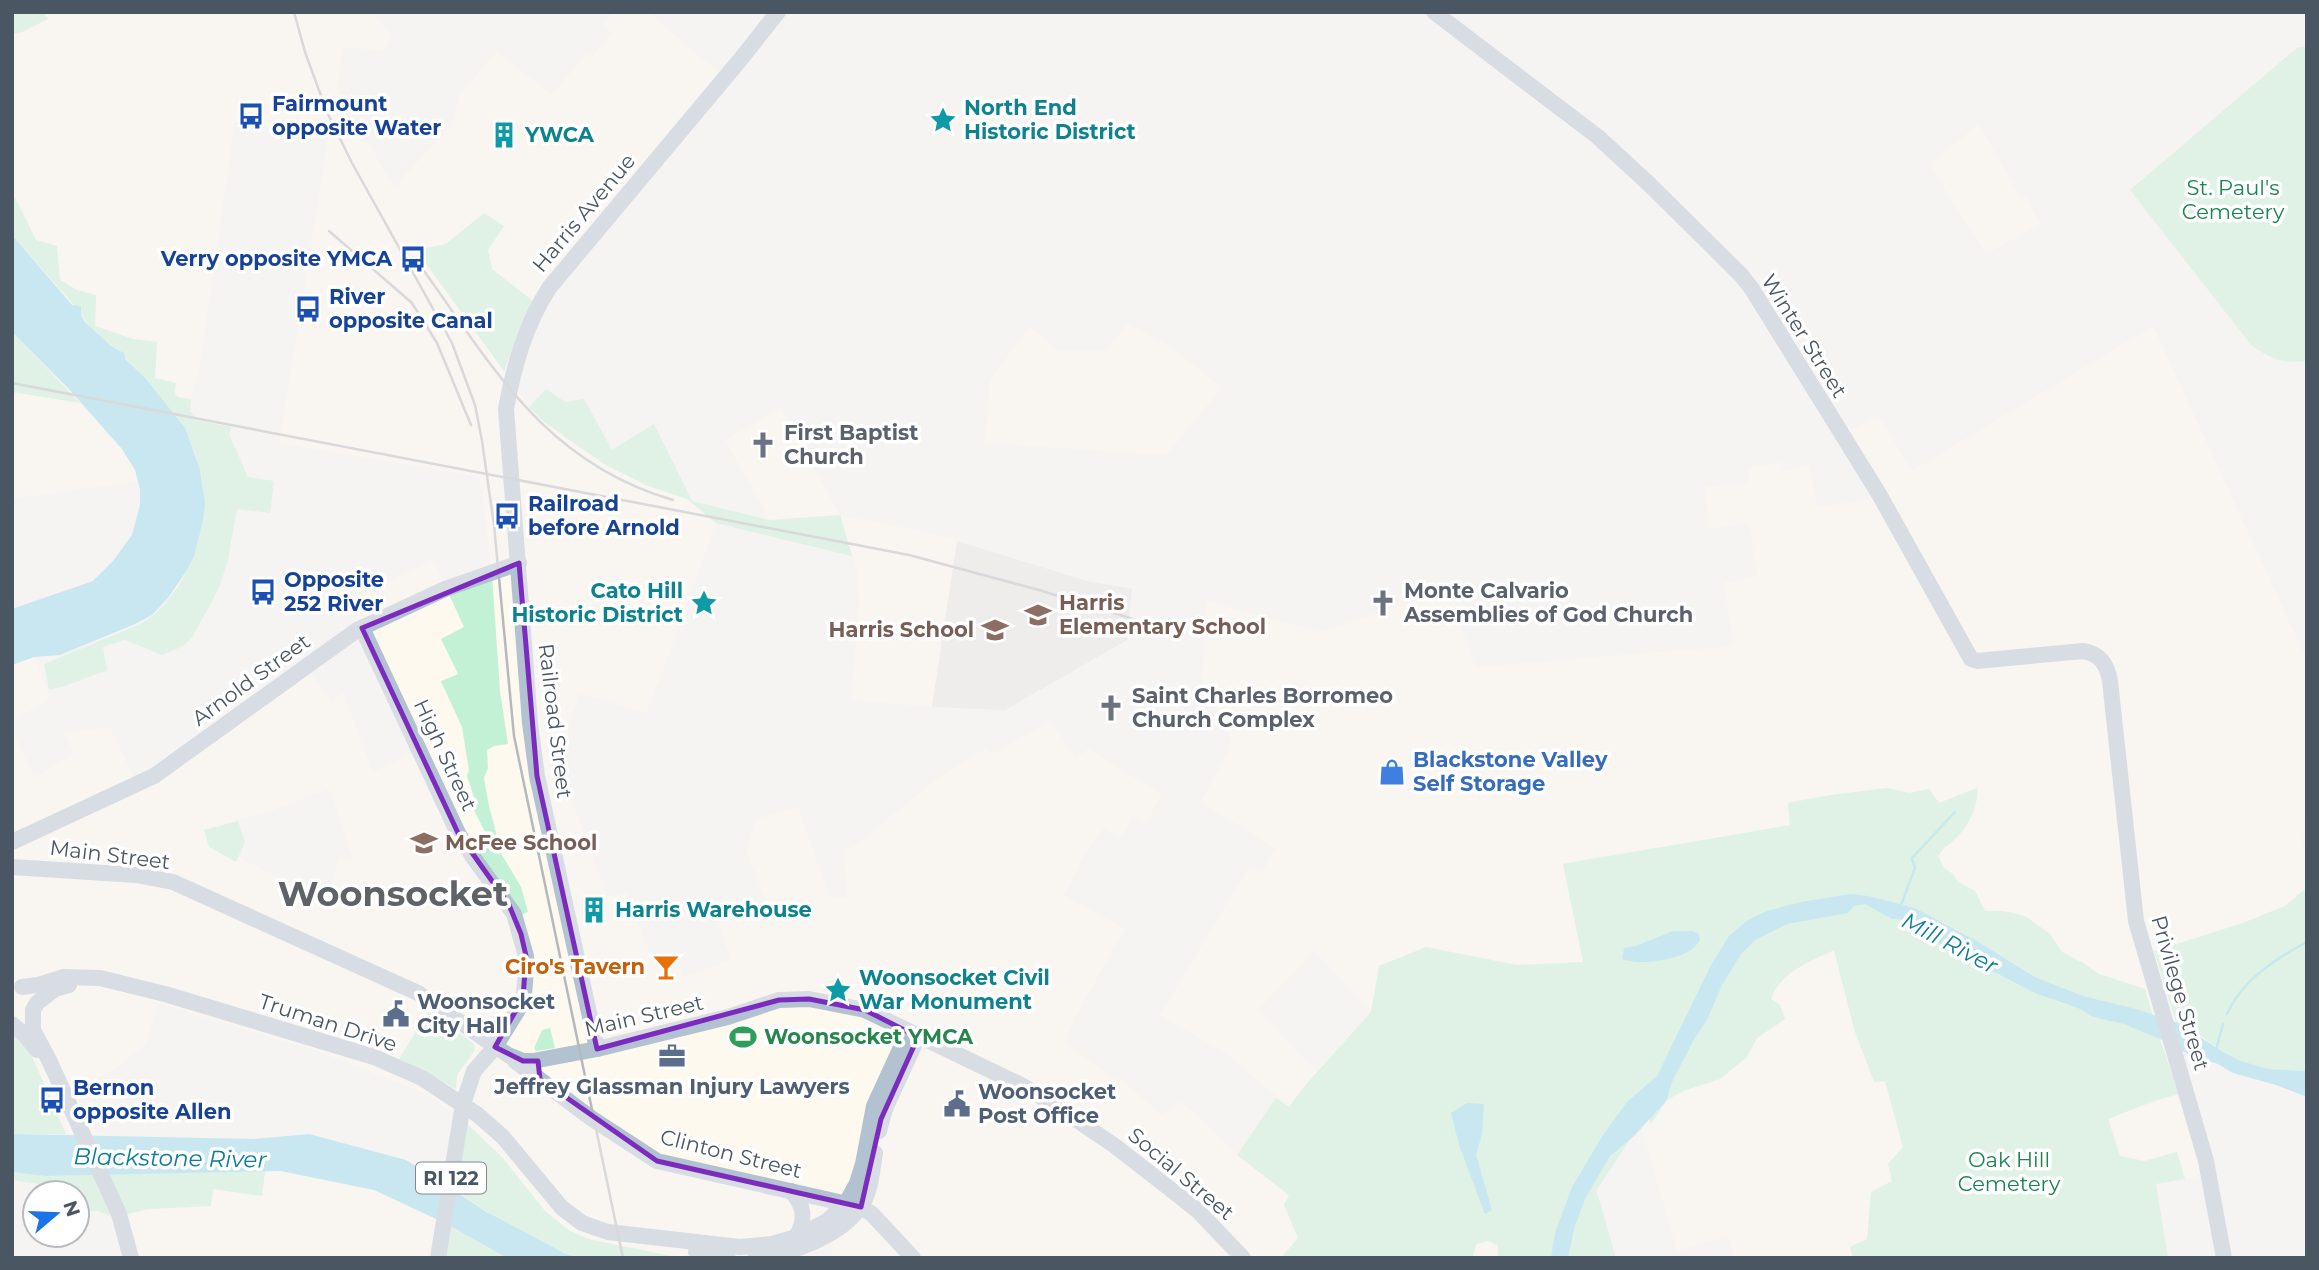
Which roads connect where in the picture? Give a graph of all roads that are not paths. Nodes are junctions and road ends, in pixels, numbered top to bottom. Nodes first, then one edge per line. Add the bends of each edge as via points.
1 (778, 12) edge
2 (1434, 12) edge
3 (512, 478) joint
4 (516, 565) junction
5 (362, 628) junction
6 (2097, 655) joint
7 (12, 842) edge
8 (12, 867) edge
9 (17, 986) edge
10 (185, 1002) junction
11 (33, 1010) junction
12 (865, 1010) joint
13 (12, 1023) edge
14 (913, 1034) junction
15 (597, 1049) junction
16 (502, 1051) junction
17 (545, 1059) junction
18 (55, 1075) junction
19 (540, 1079) junction
20 (791, 1191) junction
21 (854, 1205) junction
22 (114, 1216) junction
23 (608, 1232) junction
24 (796, 1237) junction
25 (119, 1258) edge
26 (131, 1258) edge
27 (439, 1258) edge
28 (728, 1258) edge
29 (755, 1258) edge
30 (913, 1258) edge
31 (1243, 1258) edge
32 (2224, 1258) edge

1 - 3 main road, Harris Avenue via 549,288 513,369 506,409
2 - 6 main road, Winter Street via 1598,137 1741,275 1878,494 1971,659 2083,651
3 - 4 main road, Railroad Street
4 - 5 main road, Arnold Street via 446,589
4 - 15 main road, Railroad Street via 537,776
5 - 7 main road, Arnold Street via 154,776
5 - 16 main road, High Street / RI 122 via 458,833 509,905 521,934 526,956 523,998
6 - 32 main road, Privilege Street via 2108,670 2136,921 2211,1182
8 - 16 main road, Main Street via 173,882 418,993
9 - 10 main road, Truman Drive via 88,976
9 - 11 main road via 33,997
10 - 11 main road, Truman Drive via 71,985 49,993
10 - 23 main road, Truman Drive via 374,1058 422,1078 494,1130 570,1215
11 - 13 main road, Truman Drive via 23,1021
11 - 18 main road via 33,1030
12 - 14 main road, Social Street
12 - 15 main road, Main Street via 809,999 779,1000
13 - 18 main road
14 - 21 main road via 881,1119 867,1194
14 - 31 main road, Social Street via 1023,1086 1066,1112 1198,1211
15 - 17 main road, Main Street
16 - 17 main road, Main Street via 523,1061
16 - 19 main road, Clinton Street
16 - 27 main road, RI 122 via 474,1071 465,1098
17 - 19 main road
18 - 22 main road
19 - 20 main road, Clinton Street via 657,1161
20 - 21 main road, Clinton Street
20 - 24 main road via 804,1212
21 - 24 main road, Truman Drive
21 - 29 main road via 852,1217 809,1244
21 - 30 main road, Clinton Street via 872,1214
22 - 25 main road
22 - 26 main road
23 - 24 main road, Truman Drive via 740,1247
23 - 28 main road, Truman Drive

